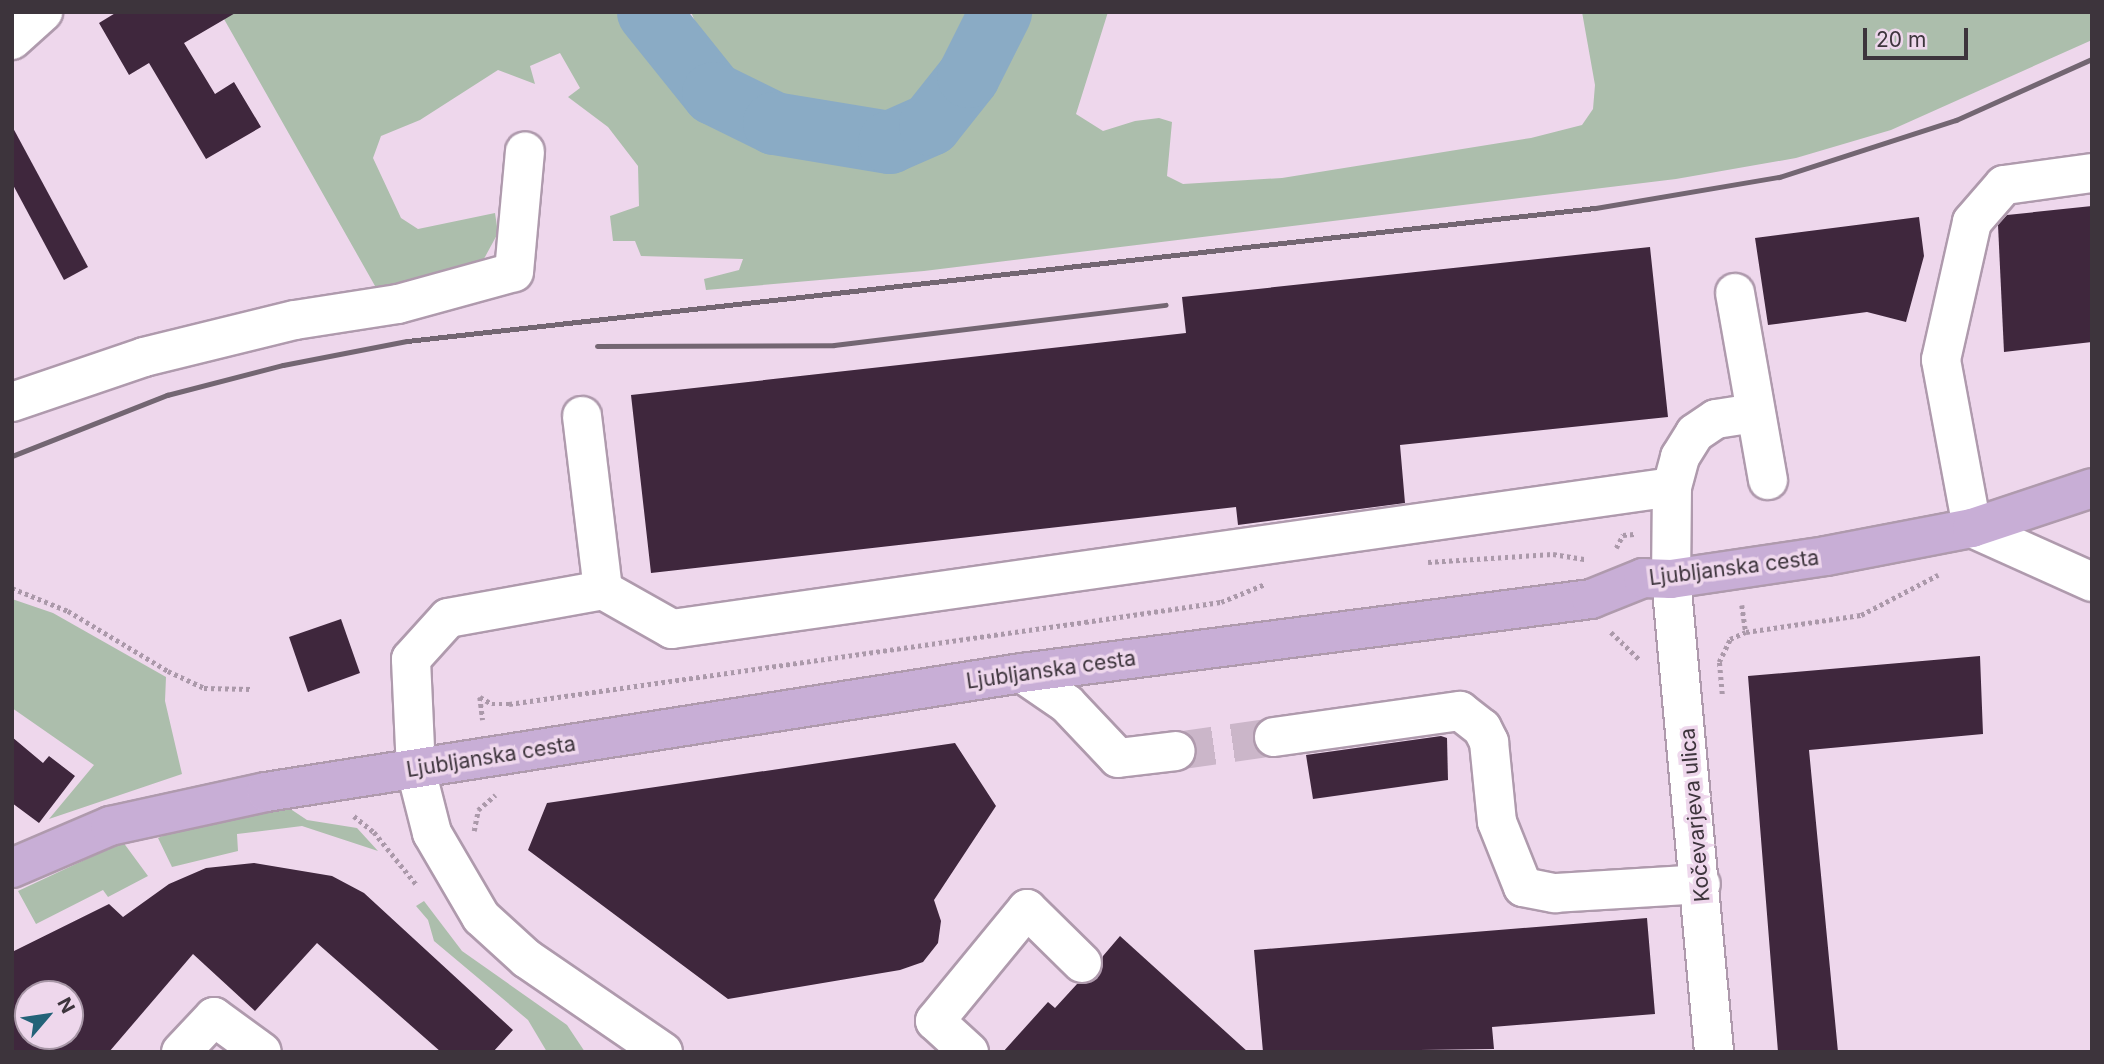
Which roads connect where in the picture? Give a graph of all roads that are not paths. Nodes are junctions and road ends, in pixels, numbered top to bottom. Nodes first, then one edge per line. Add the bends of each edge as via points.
1 (43, 12) edge
2 (12, 40) edge
3 (525, 152) dead end
4 (2092, 173) edge
5 (1735, 293) dead end
6 (12, 402) edge
7 (1755, 414) junction
8 (582, 416) dead end
9 (1768, 480) dead end
10 (1672, 487) junction
11 (2092, 488) edge
12 (1972, 528) junction
13 (1671, 579) junction
14 (2092, 582) edge
15 (603, 590) junction
16 (1022, 673) junction
17 (1274, 737) tunnel mouth
18 (1176, 751) tunnel mouth
19 (416, 770) junction
20 (12, 869) edge
21 (1701, 884) junction
22 (1082, 963) dead end
23 (660, 1051) edge
24 (181, 1052) edge
25 (262, 1052) edge
26 (969, 1052) edge
27 (1714, 1052) edge

1 - 2 street
3 - 6 street via 514,272 398,304 295,320 144,357
4 - 12 street via 2004,185 1972,222 1941,360
5 - 7 street
7 - 9 street
7 - 10 street, Kočevarjeva ulica via 1716,419 1695,433 1680,457
8 - 15 street
10 - 13 street, Kočevarjeva ulica
10 - 15 street via 672,629
11 - 12 main road, Ljubljanska cesta
12 - 13 main road, Ljubljanska cesta
12 - 14 street
13 - 16 main road, Ljubljanska cesta via 1643,578 1591,599
13 - 21 street, Kočevarjeva ulica
15 - 19 street via 448,618 411,659
16 - 18 street via 1067,704 1118,758
16 - 19 main road, Ljubljanska cesta
17 - 21 street via 1460,711 1482,728 1489,742 1497,822 1523,887 1555,893
19 - 20 main road, Ljubljanska cesta via 189,806 110,827
19 - 23 street via 432,833 481,917 527,959
21 - 27 street, Kočevarjeva ulica
22 - 26 street via 1027,909 935,1021
24 - 25 street via 214,1017

